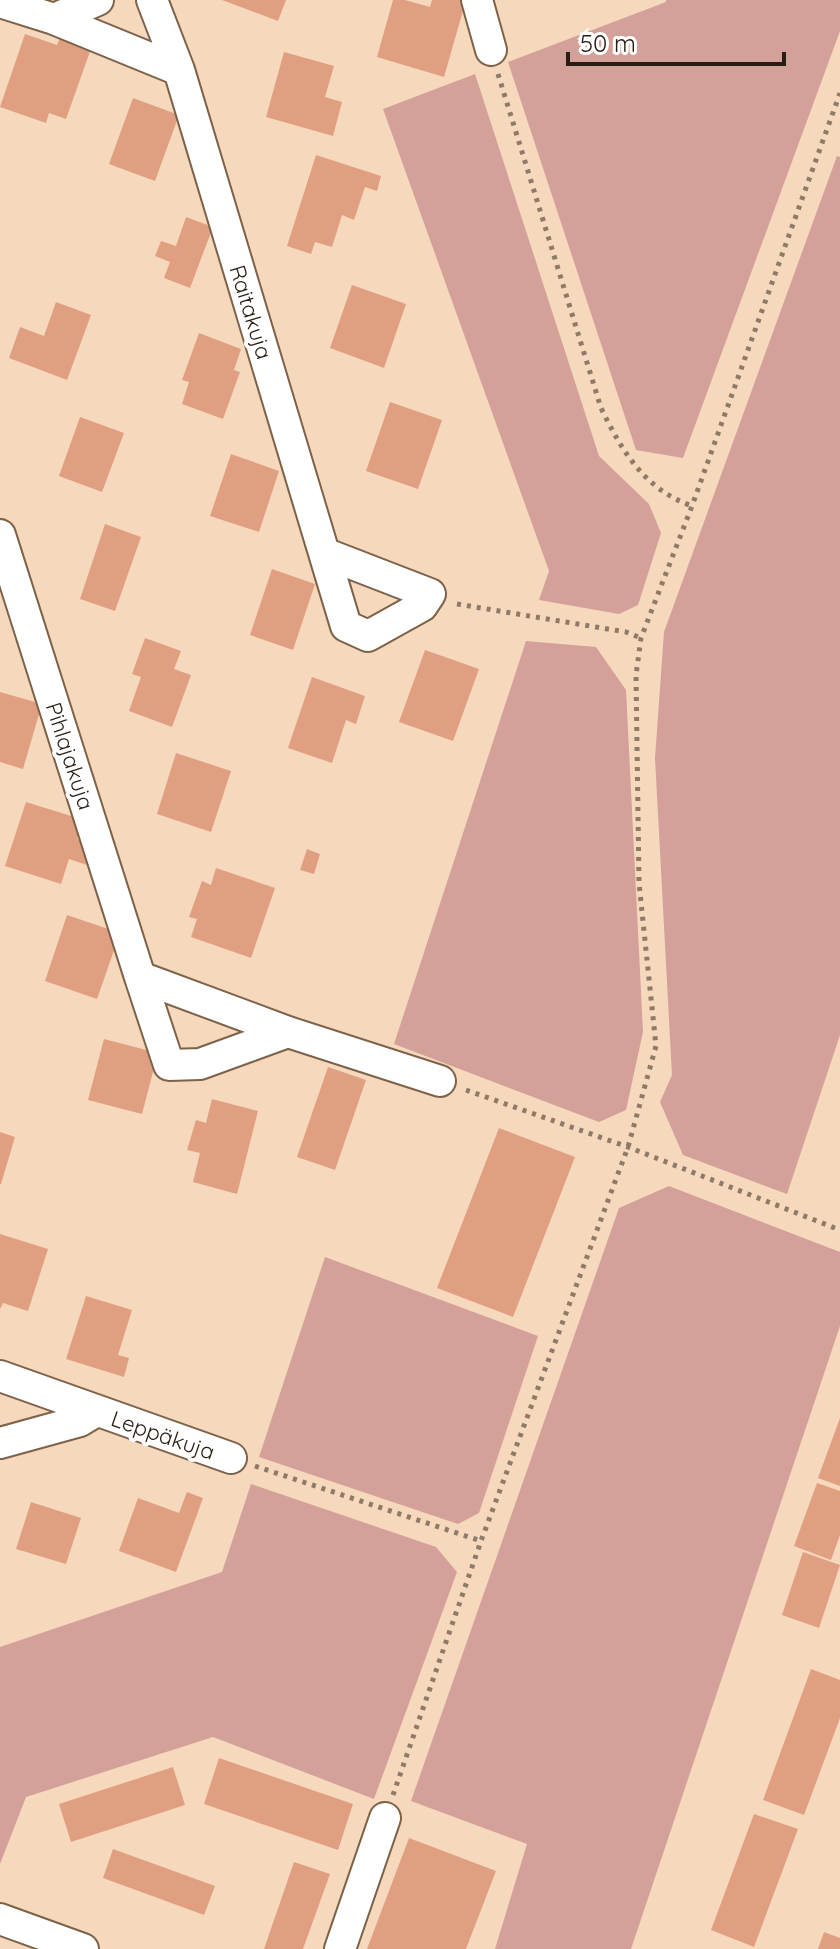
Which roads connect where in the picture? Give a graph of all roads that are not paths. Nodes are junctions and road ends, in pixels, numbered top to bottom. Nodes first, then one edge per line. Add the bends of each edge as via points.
1 (98, 0) edge
2 (152, 0) edge
3 (477, 0) edge
4 (0, 2) edge
5 (54, 19) junction
6 (491, 50) road end
7 (179, 70) junction
8 (0, 535) edge
9 (324, 553) junction
10 (140, 977) junction
11 (288, 1032) junction
12 (440, 1081) road end
13 (0, 1376) edge
14 (95, 1412) junction
15 (0, 1443) edge
16 (231, 1458) road end
17 (385, 1818) road end
18 (0, 1919) edge
19 (83, 1949) edge
20 (340, 1949) edge

1 - 5 street
2 - 7 street, Raitakuja
3 - 6 street
4 - 5 street
5 - 7 street
7 - 9 street, Raitakuja
8 - 10 street, Pihlajakuja
9 - 9 street, Raitakuja via 346,626 368,636 422,606 430,594
10 - 11 street
10 - 11 street, Pihlajakuja via 169,1065 200,1064
11 - 12 street
13 - 14 street, Leppäkuja
14 - 15 street, Leppäkuja
14 - 16 street, Leppäkuja
17 - 20 street
18 - 19 street

